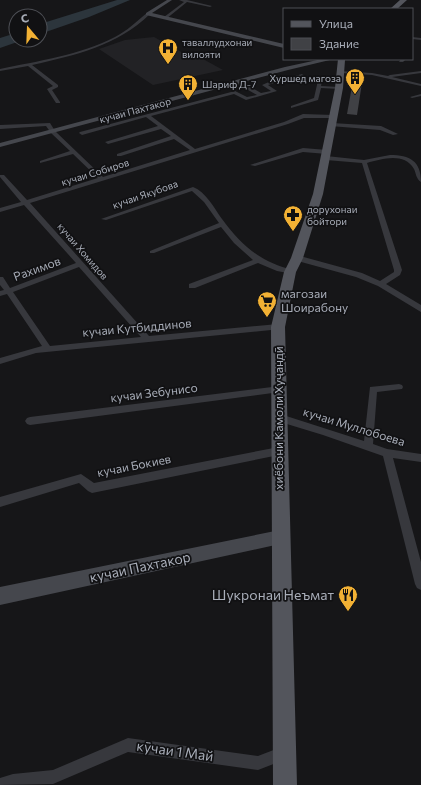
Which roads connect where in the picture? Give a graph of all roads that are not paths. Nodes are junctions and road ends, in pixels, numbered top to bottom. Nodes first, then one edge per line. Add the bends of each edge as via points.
1 (170, 0) edge
2 (181, 0) edge
3 (404, 0) edge
4 (408, 0) edge
5 (187, 1) junction
6 (210, 6) dead end
7 (394, 8) edge
8 (397, 8) edge
9 (148, 14) junction
10 (165, 18) junction
11 (283, 46) edge
12 (338, 62) edge
13 (29, 64) junction
14 (0, 70) edge
15 (421, 72) edge
16 (269, 73) junction
17 (302, 75) dead end
18 (321, 77) dead end
19 (386, 78) junction
20 (280, 79) junction
21 (238, 82) junction
22 (421, 85) edge
23 (319, 87) junction
24 (339, 88) junction
25 (205, 91) junction
26 (261, 95) junction
27 (421, 95) edge
28 (215, 97) junction
29 (412, 97) dead end
30 (58, 102) dead end
31 (158, 103) junction
32 (294, 107) dead end
33 (167, 110) junction
34 (146, 115) junction
35 (110, 116) junction
36 (151, 119) junction
37 (332, 121) junction
38 (118, 123) junction
39 (0, 127) edge
40 (162, 127) junction
41 (53, 132) junction
42 (82, 133) dead end
43 (96, 134) dead end
44 (396, 134) dead end
45 (175, 137) junction
46 (108, 142) dead end
47 (0, 145) edge
48 (194, 151) junction
49 (74, 152) junction
50 (326, 155) junction
51 (119, 156) dead end
52 (42, 162) dead end
53 (364, 162) junction
54 (252, 165) dead end
55 (419, 168) edge
56 (2, 176) dead end
57 (102, 180) junction
58 (421, 180) edge
59 (27, 202) junction
60 (0, 210) edge
61 (104, 218) dead end
62 (223, 224) junction
63 (152, 252) dead end
64 (297, 258) junction
65 (259, 260) junction
66 (81, 264) junction
67 (290, 272) junction
68 (0, 279) edge
69 (381, 284) junction
70 (192, 286) dead end
71 (4, 293) edge
72 (421, 309) edge
73 (278, 327) junction
74 (148, 340) junction
75 (48, 349) junction
76 (0, 361) edge
77 (399, 387) dead end
78 (280, 389) junction
79 (280, 418) junction
80 (30, 421) dead end
81 (368, 447) junction
82 (279, 451) junction
83 (387, 453) junction
84 (421, 458) edge
85 (0, 502) edge
86 (280, 537) junction
87 (421, 584) edge
88 (0, 596) edge
89 (284, 752) junction
90 (25, 782) edge
91 (0, 785) edge
92 (285, 785) edge

1 - 9 main road
2 - 5 street
3 - 7 main road
4 - 8 main road
5 - 6 street
5 - 10 street
9 - 10 main road
9 - 13 street via 108,41
10 - 11 main road
12 - 16 main road, кучаи Пахтакор
12 - 19 street
12 - 24 main road, хиёбони Камоли Хуҷандӣ
13 - 14 street
13 - 30 street via 56,86 49,89
15 - 19 street
16 - 20 street
16 - 21 main road, кучаи Пахтакор
17 - 20 street via 288,81
18 - 23 street
19 - 22 street
20 - 26 street via 264,85 275,91
21 - 25 main road, кучаи Пахтакор
21 - 26 street
23 - 24 street
23 - 32 street via 316,99
24 - 37 main road, хиёбони Камоли Хуҷандӣ
25 - 28 street
25 - 31 main road, кучаи Пахтакор
26 - 28 street, кучаи Пахтакор via 246,99 235,92
27 - 29 street
28 - 33 street, кучаи Пахтакор
31 - 33 street
31 - 35 main road, кучаи Пахтакор
33 - 34 street, кучаи Пахтакор
34 - 36 street
34 - 38 street, кучаи Пахтакор
35 - 38 street
35 - 41 main road, кучаи Пахтакор
36 - 40 street
36 - 43 street
37 - 44 street, кучаи Собиров via 381,128
37 - 48 street, кучаи Собиров via 303,116
37 - 50 main road, хиёбони Камоли Хуҷандӣ
38 - 42 street, кучаи Пахтакор
39 - 41 street via 48,124
40 - 45 street
40 - 46 street
41 - 47 main road, кучаи Пахтакор
41 - 49 street
45 - 48 street
45 - 51 street, кучаи Собиров
48 - 57 street, кучаи Собиров
49 - 52 street
49 - 57 street
50 - 53 street
50 - 54 street via 303,150
50 - 64 main road, хиёбони Камоли Хуҷандӣ via 318,194
53 - 55 street via 397,155
53 - 69 street via 398,270
55 - 58 street
56 - 59 street, кучаи Хомидов
57 - 59 street, кучаи Собиров
59 - 60 street, кучаи Собиров
59 - 66 street, кучаи Хомидов
61 - 62 street, кучаи Якубова via 193,189
62 - 63 street
62 - 65 street, кучаи Якубова via 241,247
64 - 67 main road, хиёбони Камоли Хуҷандӣ
64 - 69 street via 359,275
65 - 67 street, кучаи Якубова via 276,270
65 - 70 street
66 - 71 street, Рахимов
66 - 74 street, кучаи Хомидов
67 - 73 main road, хиёбони Камоли Хуҷандӣ
68 - 71 street
69 - 72 street
71 - 75 street
73 - 74 street, кучаи Кутбиддинов
73 - 78 main road, хиёбони Камоли Хуҷандӣ
74 - 75 street, кучаи Кутбиддинов
75 - 76 street, кучаи Кутбиддинов
77 - 81 street via 373,389
78 - 79 main road, хиёбони Камоли Хуҷандӣ
78 - 80 street, кучаи Зебунисо
79 - 81 street, кучаи Муллобоева
79 - 82 main road, хиёбони Камоли Хуҷандӣ
81 - 83 street, кучаи Муллобоева
82 - 85 street, кучаи Бокиев via 92,488 81,478
82 - 86 main road, хиёбони Камоли Хуҷандӣ
83 - 84 street, кучаи Муллобоева
83 - 87 street
86 - 88 main road, кучаи Пахтакор
86 - 89 main road, хиёбони Камоли Хуҷандӣ
89 - 90 street, кӯчаи 1 Май via 258,762 128,745 53,777
89 - 92 main road, хиёбони Камоли Хуҷандӣ
90 - 91 street, кӯчаи 1 Май via 13,781

